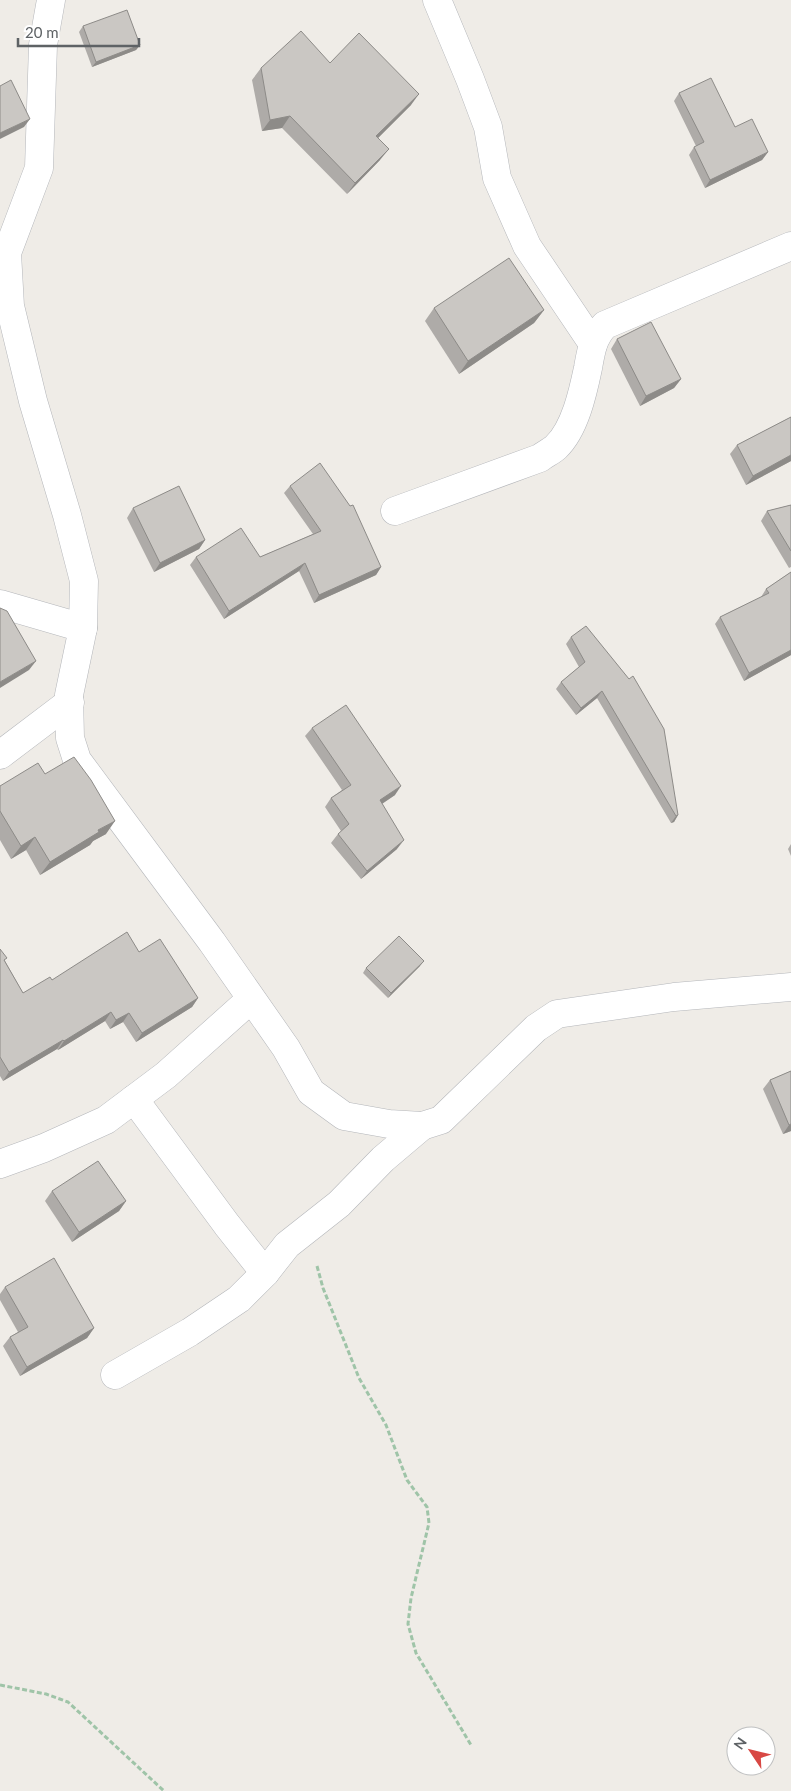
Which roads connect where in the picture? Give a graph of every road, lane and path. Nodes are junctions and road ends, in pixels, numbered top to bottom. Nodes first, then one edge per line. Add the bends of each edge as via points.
1 (51, 0) edge
2 (437, 0) edge
3 (791, 246) edge
4 (593, 344) junction
5 (395, 510) dead end
6 (0, 604) edge
7 (83, 628) junction
8 (70, 702) junction
9 (0, 755) edge
10 (791, 986) edge
11 (252, 999) junction
12 (134, 1099) junction
13 (422, 1126) junction
14 (0, 1164) edge
15 (307, 1229) junction
16 (265, 1272) junction
17 (115, 1375) dead end
18 (0, 1685) edge
19 (471, 1745) dead end
20 (164, 1791) edge

1 - 7 street via 43,45 40,168 7,253 10,306 84,580
2 - 4 street via 488,127 498,178 527,246
3 - 4 street via 612,322 598,332
4 - 5 street via 581,399 570,427 557,446 540,458
6 - 7 street
7 - 8 street
8 - 9 street
8 - 11 street via 70,738 78,760
10 - 13 street via 674,996 557,1014 536,1028 441,1120
11 - 12 street
11 - 13 street via 311,1092 344,1116
12 - 14 street via 106,1120
12 - 16 street
13 - 15 street via 383,1159 339,1204
15 - 16 street
15 - 19 path via 322,1288 359,1378 386,1425 408,1480 427,1507 429,1523 408,1624 416,1653
16 - 17 street via 239,1299 190,1332
18 - 20 path via 68,1702

